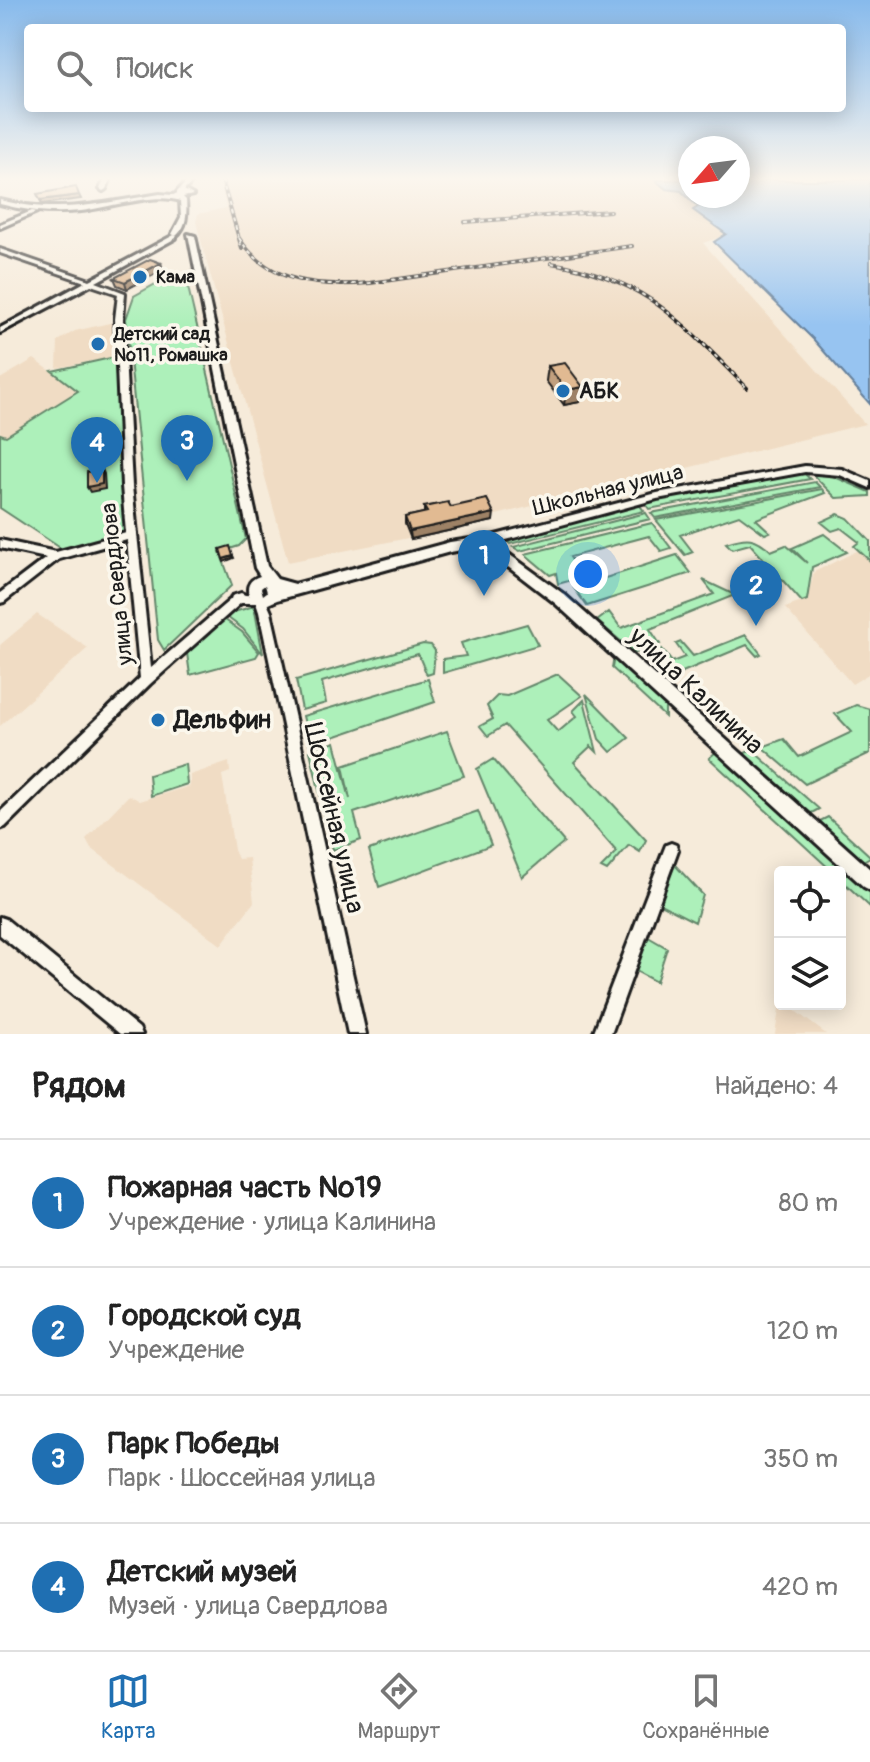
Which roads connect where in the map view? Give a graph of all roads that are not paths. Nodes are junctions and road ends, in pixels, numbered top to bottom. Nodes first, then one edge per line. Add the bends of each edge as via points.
1 (184, 228) edge
2 (185, 228) edge
3 (184, 237) junction
4 (0, 251) edge
5 (91, 283) junction
6 (0, 331) edge
7 (870, 485) edge
8 (132, 535) junction
9 (484, 542) junction
10 (0, 544) edge
11 (56, 556) junction
12 (265, 595) junction
13 (0, 599) edge
14 (146, 680) junction
15 (0, 822) edge
16 (671, 850) dead end
17 (870, 881) edge
18 (0, 925) edge
19 (133, 1034) edge
20 (357, 1034) edge
21 (602, 1034) edge

1 - 3 main road
2 - 3 main road
3 - 5 street
3 - 12 main road
4 - 5 street
5 - 6 street
5 - 8 street, улица Свердлова via 122,293 119,330
7 - 9 street, Школьная улица via 842,472 805,469 657,496
8 - 11 street
8 - 14 street, улица Свердлова
9 - 12 main road, Школьная улица
9 - 17 main road, улица Калинина via 574,610
10 - 11 street
11 - 13 street
12 - 14 street via 236,599
12 - 20 street, Шоссейная улица
14 - 15 street
16 - 21 street
18 - 19 street

